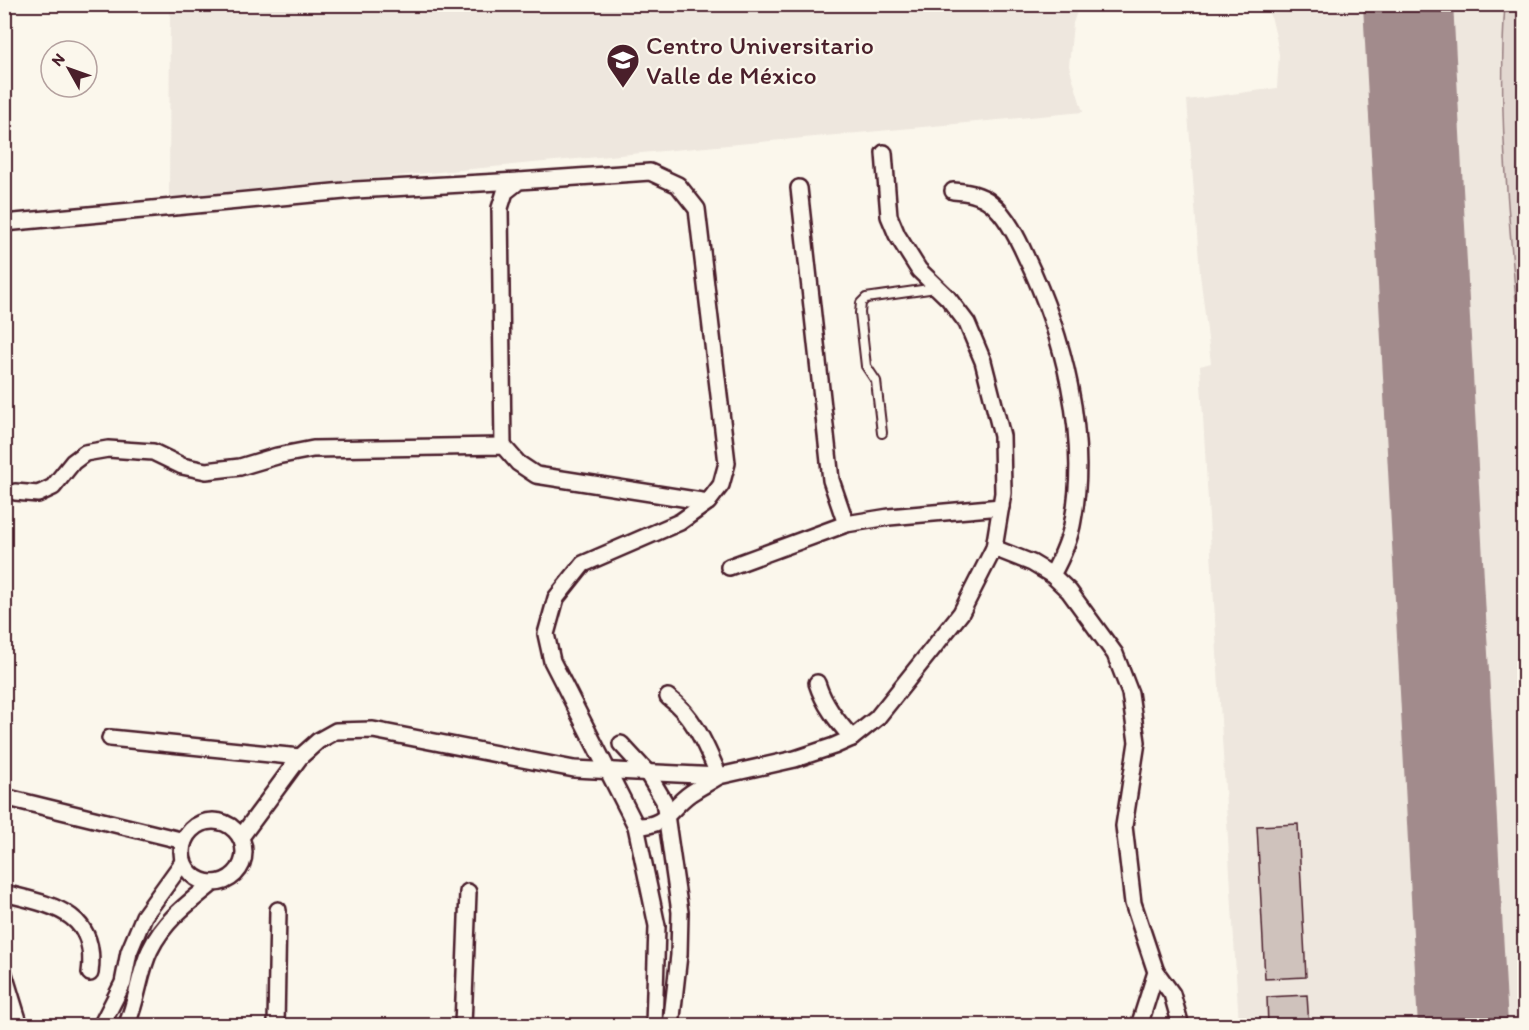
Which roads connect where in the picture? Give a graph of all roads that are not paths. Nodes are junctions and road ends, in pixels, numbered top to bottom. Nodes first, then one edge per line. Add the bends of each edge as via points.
1 (884, 153) dead end
2 (519, 181) junction
3 (799, 188) dead end
4 (953, 191) dead end
5 (4, 223) edge
6 (938, 288) junction
7 (882, 433) dead end
8 (502, 446) junction
9 (15, 492) dead end
10 (708, 502) junction
11 (1001, 507) junction
12 (846, 524) junction
13 (993, 548) junction
14 (729, 567) dead end
15 (1052, 575) junction
16 (818, 683) dead end
17 (668, 697) dead end
18 (110, 738) dead end
19 (852, 738) junction
20 (621, 744) dead end
21 (300, 757) junction
22 (607, 771) junction
23 (646, 771) junction
24 (719, 776) junction
25 (4, 797) edge
26 (666, 818) junction
27 (636, 826) junction
28 (241, 837) junction
29 (183, 841) junction
30 (183, 862) junction
31 (213, 883) junction
32 (468, 892) dead end
33 (4, 893) edge
34 (278, 910) dead end
35 (1156, 972) junction
36 (90, 973) dead end
37 (4, 974) edge
38 (276, 1019) edge
39 (20, 1026) edge
40 (101, 1026) edge
41 (126, 1026) edge
42 (265, 1026) edge
43 (463, 1026) edge
44 (654, 1026) edge
45 (671, 1026) edge
46 (1138, 1026) edge
47 (1181, 1026) edge

1 - 6 street via 889,216 906,251
2 - 5 street via 355,190
2 - 8 street via 505,192 500,208
2 - 10 street via 650,172 678,185 697,209 727,463 721,485
3 - 12 street via 831,480
4 - 15 street via 979,196 1002,215 1037,280 1054,328 1068,385 1077,478 1074,519 1065,552
6 - 7 lane via 866,298 861,303 866,366 876,381
6 - 11 street via 967,323 983,361 1002,435
8 - 9 street via 313,449 206,471 182,466 153,452 108,449 85,453 53,487 38,494
8 - 10 street via 536,475
10 - 22 street via 680,522 583,564 556,598 546,634 552,661
11 - 12 street
11 - 13 street
12 - 14 street
13 - 15 street via 1014,554
13 - 19 street via 961,613 939,643 877,718
15 - 35 street via 1069,591 1115,654 1131,693 1137,741 1124,826 1133,903
16 - 19 street via 826,706
17 - 24 street via 689,716 705,741
18 - 21 street
19 - 24 street via 795,759
20 - 23 street
21 - 22 street via 336,730 373,730 574,770
21 - 28 street
22 - 23 street
22 - 27 street
23 - 24 street
23 - 26 street via 664,801
24 - 26 street via 690,794
25 - 29 street
26 - 27 street via 651,826
26 - 45 street via 680,912
27 - 44 street via 657,926
28 - 29 street via 235,828 216,820 196,825
28 - 31 street via 244,847 240,868 224,882
29 - 30 street
30 - 31 street via 195,878
30 - 40 street via 144,916 129,952 123,983
31 - 41 street via 164,926 149,952 136,1004
32 - 43 street
33 - 36 street via 68,911 90,942
34 - 38 street
35 - 46 street
35 - 47 street via 1172,994
37 - 39 street
38 - 42 street

